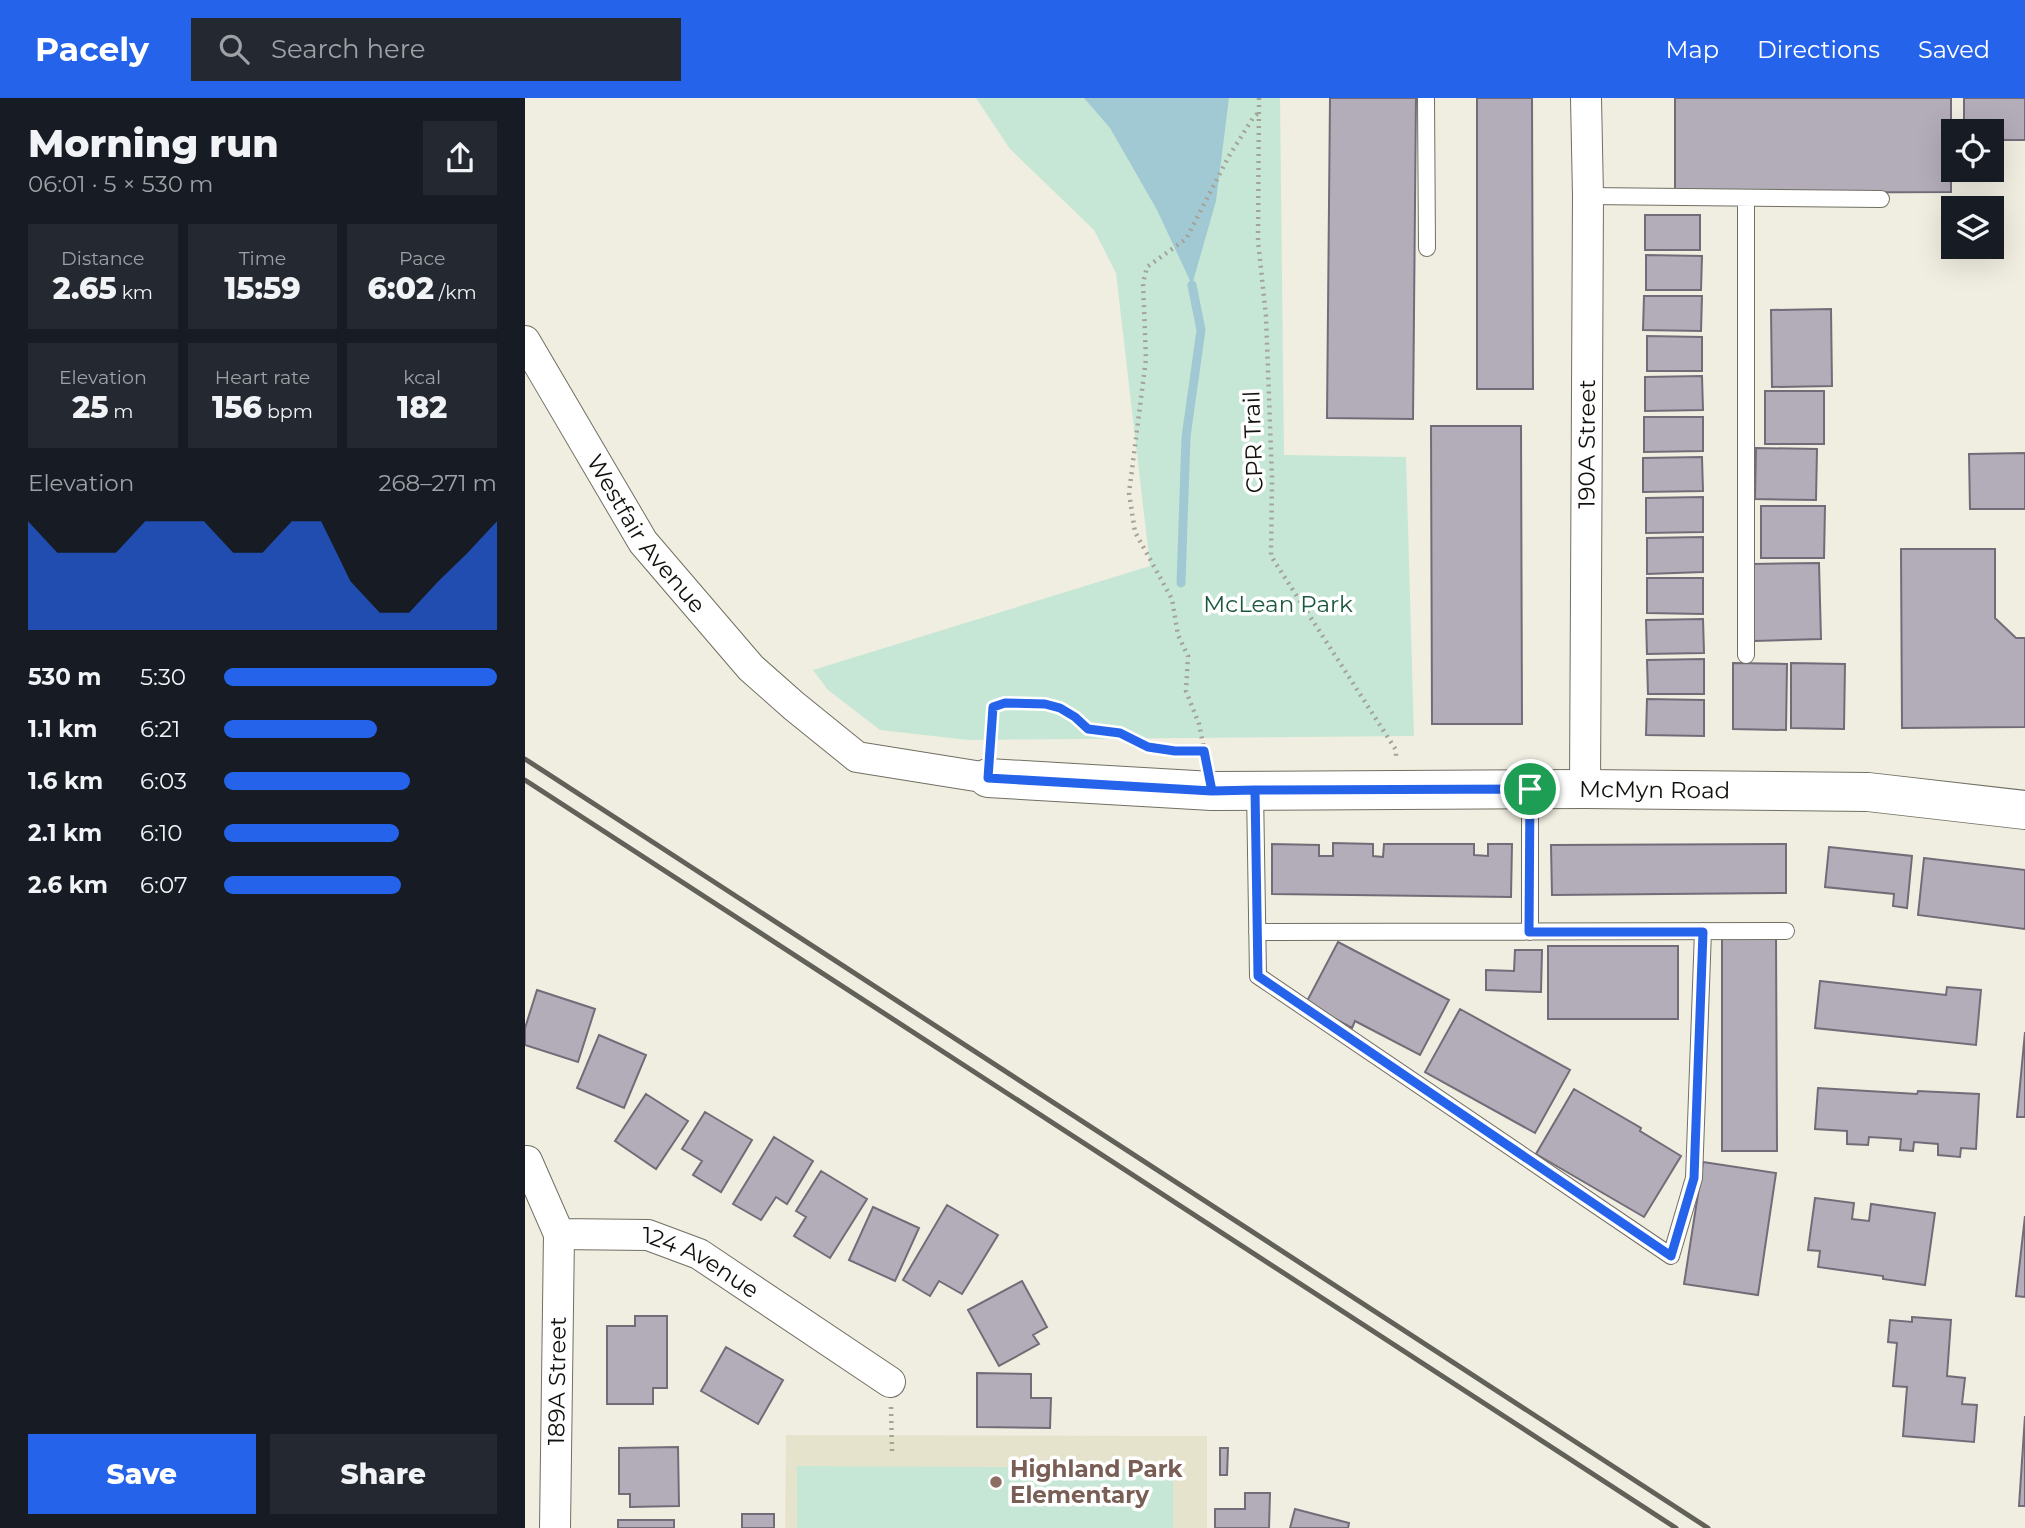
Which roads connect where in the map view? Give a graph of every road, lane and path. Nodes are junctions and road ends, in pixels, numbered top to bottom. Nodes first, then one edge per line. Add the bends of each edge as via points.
1 (1259, 98) edge
2 (1426, 98) edge
3 (1586, 98) edge
4 (1258, 113) junction
5 (1588, 196) junction
6 (1746, 198) junction
7 (1881, 199) dead end
8 (1427, 248) dead end
9 (525, 341) edge
10 (1747, 656) dead end
11 (1396, 750) dead end
12 (1204, 751) junction
13 (988, 778) junction
14 (1530, 789) junction
15 (1585, 789) junction
16 (1255, 790) junction
17 (1212, 791) junction
18 (2025, 810) edge
19 (1257, 932) junction
20 (1529, 932) junction
21 (1703, 932) junction
22 (1786, 932) dead end
23 (527, 1161) edge
24 (559, 1234) junction
25 (890, 1382) joint
26 (892, 1452) dead end
27 (555, 1528) edge

1 - 4 path, CPR Trail
2 - 8 lane
3 - 5 street, 190A Street
4 - 11 path, CPR Trail via 1258,242 1266,316 1271,556
4 - 12 path via 1186,239 1147,267 1143,283 1146,359 1129,493 1135,532 1171,599 1178,635 1188,656 1186,691
5 - 6 lane
5 - 15 street, 190A Street
6 - 7 lane
6 - 10 lane
9 - 13 street, Westfair Avenue via 643,542 751,668 857,757
12 - 13 path via 1148,747 1120,733 1088,729 1060,708 1005,703 993,707
12 - 17 path
13 - 17 street, McMyn Road
14 - 15 street, McMyn Road
14 - 16 street, McMyn Road
14 - 20 lane
15 - 18 street, McMyn Road via 1868,792
16 - 17 street, McMyn Road
16 - 19 lane
19 - 20 lane
19 - 21 lane via 1258,976 1671,1256 1694,1178
20 - 21 lane
21 - 22 lane
23 - 24 street
24 - 25 street, 124 Avenue via 648,1235 699,1254
24 - 27 street, 189A Street
25 - 26 path

